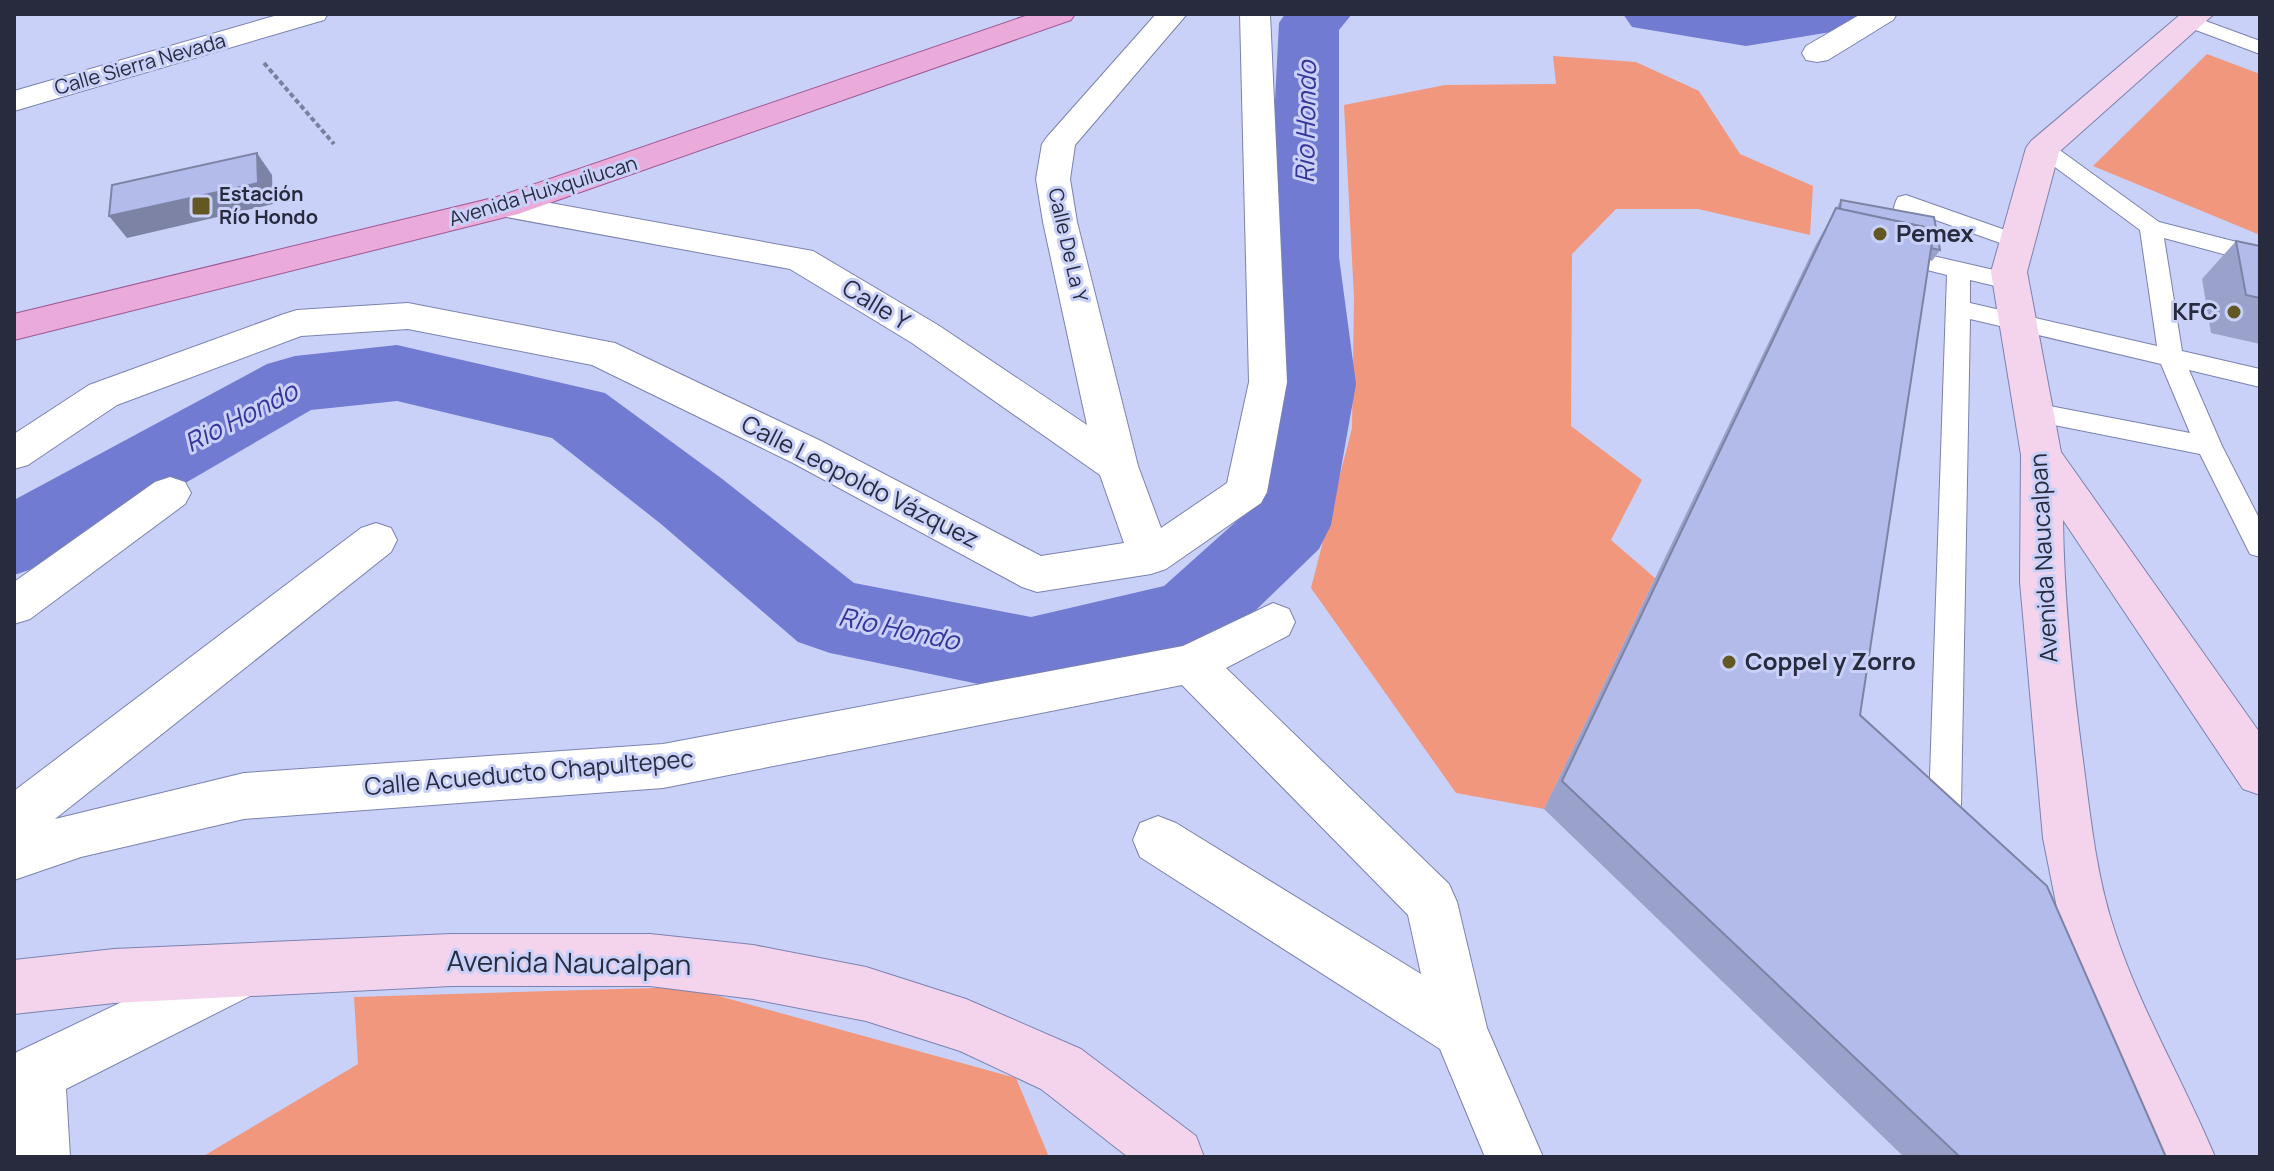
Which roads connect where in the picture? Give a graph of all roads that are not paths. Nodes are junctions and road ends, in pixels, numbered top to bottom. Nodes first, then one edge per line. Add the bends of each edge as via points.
1 (313, 14) edge
2 (1060, 14) edge
3 (1172, 14) edge
4 (1255, 14) edge
5 (1882, 14) edge
6 (2195, 18) edge
7 (240, 24) edge
8 (2260, 48) edge
9 (1817, 53) dead end
10 (75, 83) junction
11 (14, 101) edge
12 (14, 128) edge
13 (2043, 148) junction
14 (506, 206) junction
15 (1904, 224) edge
16 (2151, 227) junction
17 (2017, 242) junction
18 (2260, 256) edge
19 (1907, 258) edge
20 (1959, 270) junction
21 (2012, 282) junction
22 (1957, 308) junction
23 (2018, 321) junction
24 (14, 327) edge
25 (2171, 358) junction
26 (2260, 378) edge
27 (2038, 433) junction
28 (2209, 446) junction
29 (14, 454) edge
30 (1117, 466) junction
31 (170, 493) dead end
32 (376, 540) dead end
33 (2260, 546) edge
34 (1151, 557) junction
35 (14, 606) edge
36 (1273, 622) dead end
37 (1191, 664) junction
38 (2260, 773) edge
39 (1945, 805) edge
40 (14, 821) edge
41 (1158, 840) dead end
42 (14, 856) edge
43 (250, 968) junction
44 (14, 987) edge
45 (1460, 1030) junction
46 (25, 1078) edge
47 (41, 1157) edge
48 (1175, 1157) edge
49 (1514, 1157) edge
50 (2186, 1157) edge

1 - 7 street, Calle Sierra Nevada
2 - 14 main road, Avenida Huixquilucan
3 - 30 street, Calle De La Y via 1059,144 1053,179
4 - 34 street, Calle Leopoldo Vázquez via 1268,382 1246,492
5 - 9 street
6 - 8 lane
6 - 13 main road
7 - 10 street, Calle Sierra Nevada
10 - 11 street, Calle Sierra Nevada
10 - 12 street
13 - 16 lane
13 - 17 main road, Avenida Naucalpan
14 - 24 main road, Avenida Huixquilucan
14 - 30 street, Calle Y via 800,259 925,334
15 - 17 lane via 1906,202
16 - 18 lane
16 - 25 lane
17 - 21 main road, Avenida Naucalpan via 2009,272
19 - 20 lane
20 - 21 lane
20 - 22 lane
21 - 23 main road, Avenida Naucalpan
22 - 23 lane
22 - 39 lane
23 - 25 lane
23 - 27 main road, Avenida Naucalpan
25 - 26 lane
25 - 28 lane
27 - 28 lane
27 - 38 main road
27 - 50 main road, Avenida Naucalpan via 2042,582 2068,838 2084,913 2130,1042
28 - 33 lane
29 - 34 street, Calle Leopoldo Vázquez via 103,395 297,323 408,316 601,353 807,452 1037,574
30 - 34 street
31 - 35 street
32 - 40 street
36 - 37 street, Calle Acueducto Chapultepec
37 - 42 street, Calle Acueducto Chapultepec via 663,766 244,796 81,834
37 - 45 street via 1431,902
41 - 45 street
43 - 44 main road, Avenida Naucalpan
43 - 46 street
43 - 48 main road, Avenida Naucalpan via 650,960 753,972 866,994 966,1026 1061,1069
45 - 49 street
46 - 47 street

